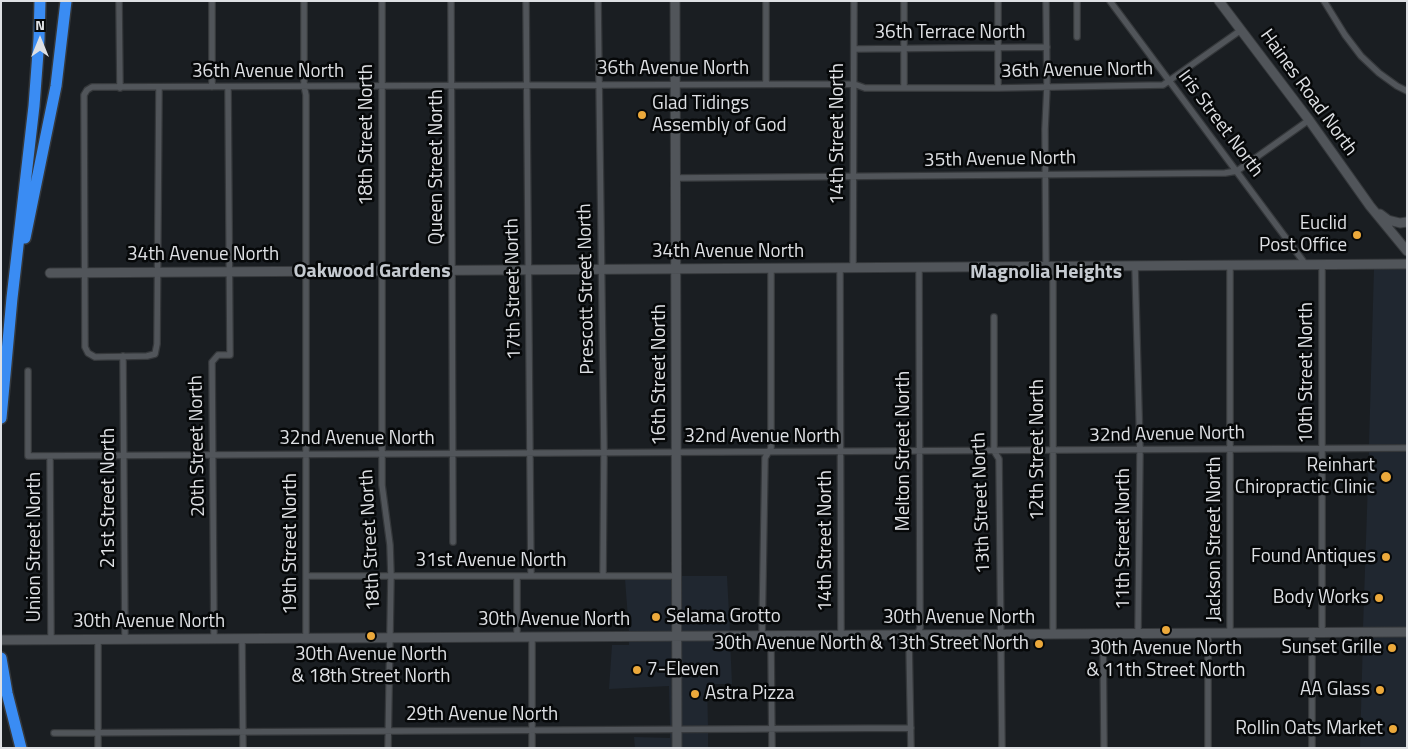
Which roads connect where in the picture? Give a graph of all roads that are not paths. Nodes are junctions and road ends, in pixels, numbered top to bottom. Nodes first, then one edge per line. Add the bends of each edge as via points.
1 (40, 1) edge
2 (66, 1) edge
3 (119, 1) edge
4 (212, 1) edge
5 (304, 1) edge
6 (382, 1) edge
7 (451, 1) edge
8 (526, 1) edge
9 (598, 1) edge
10 (675, 1) edge
11 (766, 1) edge
12 (854, 1) edge
13 (904, 1) edge
14 (998, 1) edge
15 (1046, 1) edge
16 (1077, 1) edge
17 (1110, 1) edge
18 (1219, 1) edge
19 (1324, 1) edge
20 (1241, 30) junction
21 (1077, 37) dead end
22 (998, 47) junction
23 (1047, 47) junction
24 (854, 49) junction
25 (903, 49) junction
26 (1170, 81) junction
27 (598, 84) junction
28 (675, 84) junction
29 (766, 84) junction
30 (854, 84) junction
31 (451, 85) junction
32 (526, 85) junction
33 (304, 86) junction
34 (382, 86) junction
35 (158, 87) junction
36 (212, 87) junction
37 (228, 87) junction
38 (1047, 87) junction
39 (120, 88) junction
40 (904, 88) junction
41 (998, 88) junction
42 (1407, 91) edge
43 (1309, 120) junction
44 (1237, 171) junction
45 (1045, 175) junction
46 (853, 176) junction
47 (675, 178) junction
48 (1370, 206) junction
49 (1407, 222) edge
50 (1407, 251) edge
51 (1306, 264) junction
52 (1322, 264) junction
53 (1407, 264) edge
54 (1230, 265) junction
55 (1050, 266) junction
56 (1134, 266) junction
57 (919, 267) junction
58 (771, 268) junction
59 (840, 268) junction
60 (853, 268) junction
61 (602, 269) junction
62 (676, 269) junction
63 (383, 270) junction
64 (453, 270) junction
65 (529, 270) junction
66 (306, 271) junction
67 (85, 272) junction
68 (157, 272) junction
69 (230, 272) junction
70 (50, 273) dead end
71 (12, 298) junction
72 (994, 317) dead end
73 (123, 356) junction
74 (28, 371) dead end
75 (1, 418) edge
76 (1407, 448) edge
77 (1230, 449) junction
78 (1322, 449) junction
79 (840, 451) junction
80 (919, 451) junction
81 (994, 451) junction
82 (1053, 451) junction
83 (1140, 451) junction
84 (676, 452) junction
85 (768, 452) junction
86 (453, 453) junction
87 (531, 453) junction
88 (604, 453) junction
89 (306, 454) junction
90 (382, 454) junction
91 (124, 455) junction
92 (214, 455) junction
93 (28, 456) joint
94 (50, 456) junction
95 (452, 542) dead end
96 (306, 576) junction
97 (391, 576) junction
98 (518, 576) junction
99 (531, 576) junction
100 (603, 576) junction
101 (677, 576) junction
102 (1312, 632) junction
103 (1322, 632) junction
104 (1407, 632) edge
105 (1138, 633) junction
106 (1208, 633) junction
107 (1230, 633) junction
108 (917, 634) junction
109 (1000, 634) junction
110 (1054, 634) junction
111 (1103, 634) junction
112 (762, 635) junction
113 (841, 635) junction
114 (532, 636) junction
115 (677, 636) junction
116 (517, 637) junction
117 (214, 638) junction
118 (242, 638) junction
119 (306, 638) junction
120 (390, 638) junction
121 (50, 639) junction
122 (98, 639) junction
123 (125, 639) junction
124 (1, 640) edge
125 (1, 658) edge
126 (911, 728) junction
127 (772, 729) junction
128 (532, 730) junction
129 (677, 730) junction
130 (389, 731) junction
131 (242, 732) junction
132 (54, 733) dead end
133 (98, 733) junction
134 (21, 748) edge
135 (98, 748) edge
136 (242, 748) edge
137 (388, 748) edge
138 (532, 748) edge
139 (677, 748) edge
140 (772, 748) edge
141 (911, 748) edge
142 (1002, 748) edge
143 (1104, 748) edge
144 (1208, 748) edge
145 (1312, 748) edge

1 - 71 highway via 34,106
2 - 71 highway via 56,86
3 - 39 street
4 - 36 street
5 - 33 street, 19th Street North
6 - 34 street, 18th Street North
7 - 31 street, Queen Street North
8 - 32 street, 17th Street North
9 - 27 street, Prescott Street North
10 - 28 street, 16th Street North
11 - 29 street
12 - 24 street, 14th Street North
13 - 25 street
14 - 22 street
15 - 23 street, 12th Street North
16 - 21 street
17 - 26 street, Iris Street North
18 - 20 street, Haines Road North
19 - 42 street via 1361,56 1379,73
20 - 26 street, 36th Avenue North
20 - 43 street, Haines Road North
22 - 23 street, 36th Terrace North
22 - 25 street, 36th Terrace North
22 - 41 street
23 - 38 street, 12th Street North
24 - 25 street, 36th Terrace North
24 - 30 street, 14th Street North
25 - 40 street
26 - 38 street, 36th Avenue North via 1163,85
26 - 44 street, Iris Street North
27 - 28 street, 36th Avenue North
27 - 32 street, 36th Avenue North
27 - 61 street, Prescott Street North
28 - 29 street, 36th Avenue North
28 - 47 street, 16th Street North
29 - 30 street, 36th Avenue North
30 - 40 street, 36th Avenue North via 865,88
30 - 46 street, 14th Street North
31 - 32 street, 36th Avenue North
31 - 34 street, 36th Avenue North
31 - 64 street, Queen Street North
32 - 65 street, 17th Street North
33 - 34 street, 36th Avenue North
33 - 37 street, 36th Avenue North
33 - 66 street, 19th Street North
34 - 63 street, 18th Street North
35 - 36 street, 36th Avenue North
35 - 39 street, 36th Avenue North
35 - 68 street
36 - 37 street, 36th Avenue North
37 - 69 street, 20th Street North
38 - 41 street, 36th Avenue North
38 - 45 street, 12th Street North
39 - 67 street, 36th Avenue North via 92,87 84,95
40 - 41 street, 36th Avenue North
43 - 44 street
43 - 48 street, Haines Road North
44 - 45 street, 35th Avenue North
44 - 51 street, Iris Street North
45 - 46 street, 35th Avenue North
45 - 55 street, 12th Street North
46 - 47 street, 35th Avenue North
46 - 60 street, 14th Street North
47 - 62 street, 16th Street North
48 - 49 street, Haines Road North via 1388,220
48 - 50 street, Haines Road North
51 - 52 street, 34th Avenue North
51 - 54 street, 34th Avenue North
52 - 53 street, 34th Avenue North
52 - 78 street, 10th Street North
54 - 56 street, 34th Avenue North
54 - 77 street, Jackson Street North
55 - 56 street, 34th Avenue North
55 - 57 street, 34th Avenue North
55 - 82 street, 12th Street North
56 - 83 street, 11th Street North
57 - 60 street, 34th Avenue North
57 - 80 street, Melton Street North
58 - 59 street, 34th Avenue North
58 - 62 street, 34th Avenue North
58 - 85 street via 771,448
59 - 60 street, 34th Avenue North
59 - 79 street, 14th Street North
61 - 62 street, 34th Avenue North
61 - 65 street, 34th Avenue North
61 - 88 street, Prescott Street North
62 - 84 street, 16th Street North
63 - 64 street, 34th Avenue North
63 - 66 street, 34th Avenue North
63 - 90 street, 18th Street North
64 - 65 street, 34th Avenue North
64 - 86 street, Queen Street North
65 - 87 street, 17th Street North
66 - 69 street, 34th Avenue North
66 - 89 street, 19th Street North
67 - 68 street, 34th Avenue North
67 - 70 street, 34th Avenue North
67 - 73 street via 88,354 96,357
68 - 69 street, 34th Avenue North
68 - 73 street via 155,354
69 - 92 street, 20th Street North via 230,355 218,355 212,362
71 - 75 highway
72 - 81 street, 13th Street North
73 - 91 street, 21st Street North
74 - 93 street, Union Street North
76 - 78 street, 32nd Avenue North
77 - 78 street, 32nd Avenue North
77 - 83 street, 32nd Avenue North
77 - 107 street, Jackson Street North
78 - 103 street, 10th Street North
79 - 80 street, 32nd Avenue North
79 - 85 street, 32nd Avenue North
79 - 113 street, 14th Street North
80 - 81 street, 32nd Avenue North
80 - 108 street, Melton Street North via 920,628
81 - 82 street, 32nd Avenue North
81 - 109 street, 13th Street North via 999,459
82 - 83 street, 32nd Avenue North
82 - 110 street, 12th Street North
83 - 105 street, 11th Street North
84 - 85 street, 32nd Avenue North
84 - 88 street, 32nd Avenue North
84 - 101 street, 16th Street North
85 - 112 street via 765,458
86 - 87 street, 32nd Avenue North
86 - 90 street, 32nd Avenue North
86 - 95 street, Queen Street North
87 - 88 street, 32nd Avenue North
87 - 99 street, 17th Street North
88 - 100 street, Prescott Street North
89 - 90 street, 32nd Avenue North
89 - 92 street, 32nd Avenue North
89 - 96 street, 19th Street North
90 - 97 street, 18th Street North
91 - 92 street, 32nd Avenue North
91 - 94 street, 32nd Avenue North
91 - 123 street, 21st Street North
92 - 117 street, 20th Street North
93 - 94 street, 32nd Avenue North
94 - 121 street, Union Street North
96 - 97 street, 31st Avenue North
96 - 119 street, 19th Street North
97 - 98 street, 31st Avenue North
97 - 120 street, 18th Street North
98 - 99 street, 31st Avenue North
98 - 116 street
99 - 100 street, 31st Avenue North
100 - 101 street, 31st Avenue North
101 - 115 street, 16th Street North
102 - 103 street, 30th Avenue North
102 - 107 street, 30th Avenue North
102 - 145 street
103 - 104 street, 30th Avenue North
105 - 106 street, 30th Avenue North
105 - 111 street, 30th Avenue North
106 - 107 street, 30th Avenue North
106 - 144 street
108 - 109 street, 30th Avenue North
108 - 113 street, 30th Avenue North
108 - 126 street via 909,642
109 - 110 street, 30th Avenue North
109 - 142 street, 13th Street North
110 - 111 street, 30th Avenue North
111 - 143 street
112 - 113 street, 30th Avenue North
112 - 115 street, 30th Avenue North
112 - 127 street via 771,644
114 - 115 street, 30th Avenue North
114 - 116 street, 30th Avenue North
114 - 128 street
115 - 129 street, 16th Street North
116 - 120 street, 30th Avenue North
117 - 118 street, 30th Avenue North
117 - 123 street, 30th Avenue North
118 - 119 street, 30th Avenue North
118 - 131 street
119 - 120 street, 30th Avenue North
120 - 130 street, 18th Street North
121 - 122 street, 30th Avenue North
121 - 124 street, 30th Avenue North
122 - 123 street, 30th Avenue North
122 - 133 street
125 - 134 highway
126 - 127 street, 29th Avenue North
126 - 141 street
127 - 129 street, 29th Avenue North
127 - 140 street
128 - 129 street, 29th Avenue North
128 - 130 street, 29th Avenue North
128 - 138 street
129 - 139 street, 16th Street North
130 - 131 street, 29th Avenue North
130 - 137 street, 18th Street North
131 - 133 street, 29th Avenue North
131 - 136 street
132 - 133 street, 29th Avenue North
133 - 135 street

